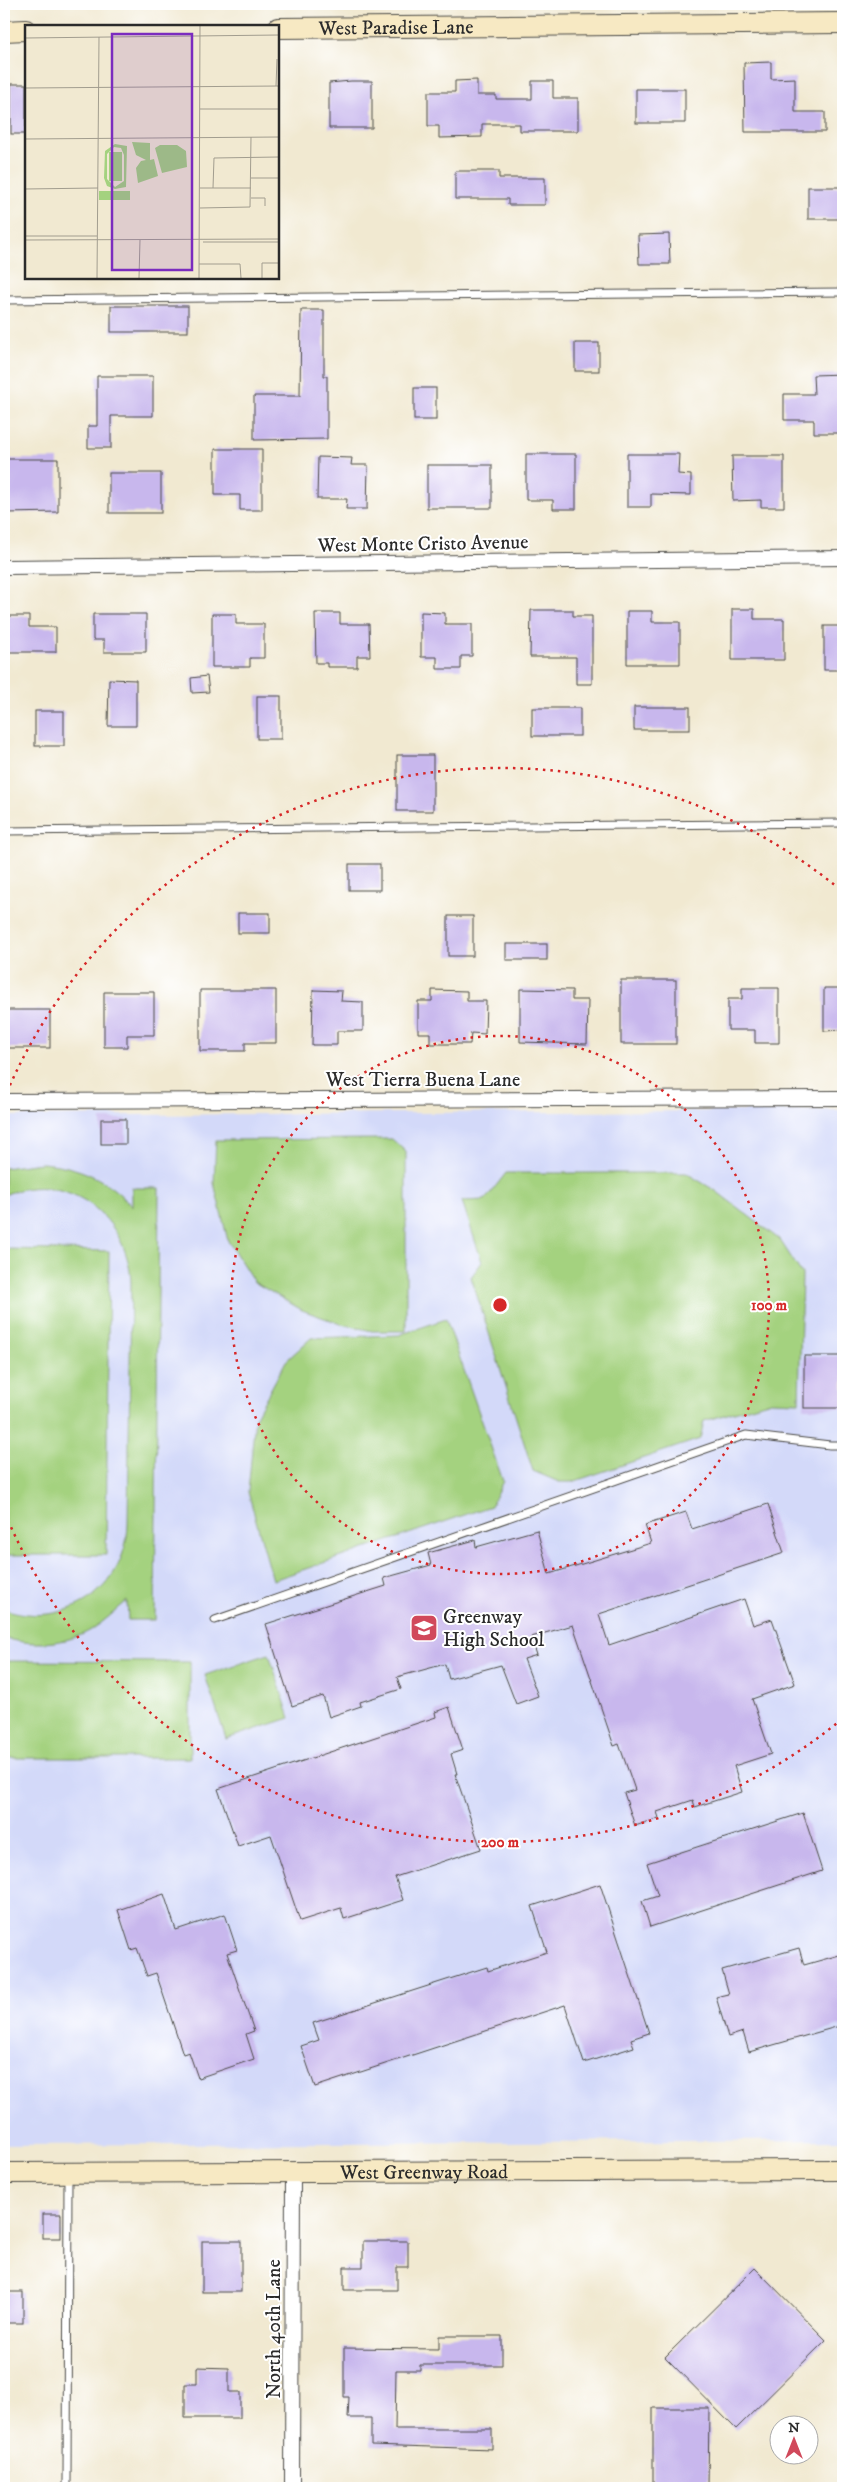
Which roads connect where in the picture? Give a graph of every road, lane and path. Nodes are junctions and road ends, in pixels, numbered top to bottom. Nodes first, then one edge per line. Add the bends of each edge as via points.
1 (843, 23) edge
2 (279, 28) edge
3 (4, 30) edge
4 (25, 30) edge
5 (843, 292) edge
6 (4, 300) edge
7 (843, 558) edge
8 (4, 567) edge
9 (843, 823) edge
10 (4, 831) edge
11 (843, 1098) edge
12 (4, 1101) edge
13 (843, 1445) edge
14 (215, 1620) dead end
15 (293, 2170) junction
16 (843, 2170) edge
17 (68, 2172) junction
18 (4, 2173) edge
19 (67, 2488) edge
20 (292, 2488) edge

1 - 2 main road, West Paradise Lane
3 - 4 main road
5 - 6 lane
7 - 8 street, West Monte Cristo Avenue
9 - 10 lane
11 - 12 street, West Tierra Buena Lane
13 - 14 lane via 746,1435
15 - 16 main road, West Greenway Road
15 - 17 main road, West Greenway Road
15 - 20 street, North 40th Lane
17 - 18 main road, West Greenway Road
17 - 19 lane

